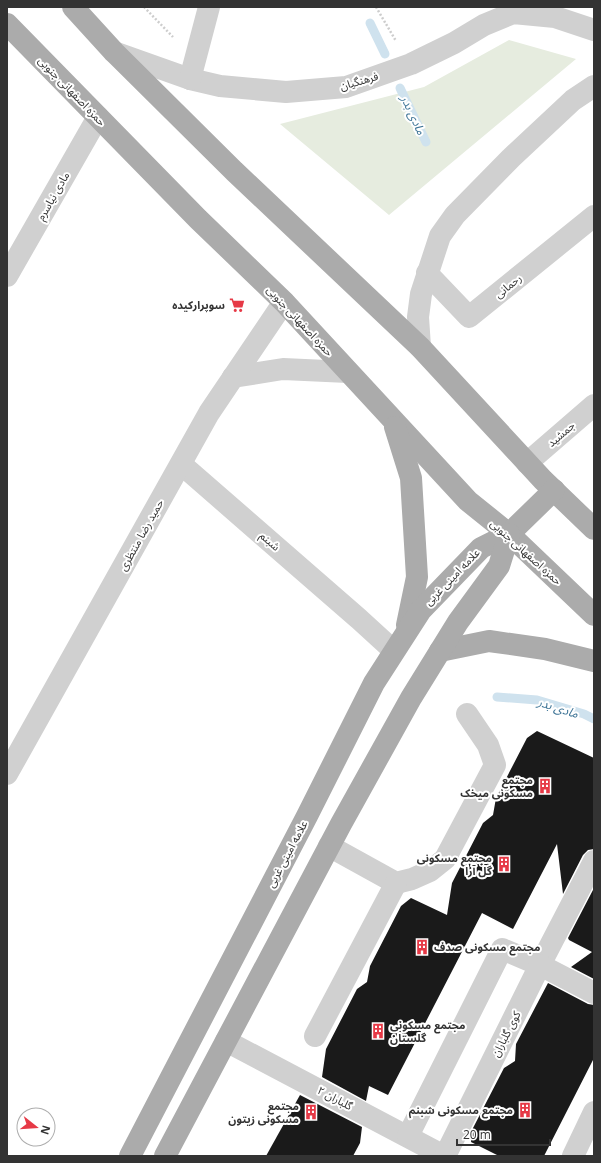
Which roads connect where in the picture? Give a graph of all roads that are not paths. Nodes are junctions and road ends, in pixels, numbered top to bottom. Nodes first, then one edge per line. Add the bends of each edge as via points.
1 (73, 7) edge
2 (209, 7) edge
3 (550, 12) edge
4 (7, 24) edge
5 (594, 30) edge
6 (114, 52) junction
7 (193, 70) junction
8 (594, 86) edge
9 (98, 117) junction
10 (594, 216) edge
11 (427, 273) junction
12 (7, 276) edge
13 (284, 302) junction
14 (420, 347) junction
15 (348, 372) junction
16 (233, 377) junction
17 (594, 406) edge
18 (393, 420) junction
19 (527, 463) junction
20 (181, 464) junction
21 (554, 490) junction
22 (594, 529) edge
23 (509, 534) junction
24 (594, 616) edge
25 (400, 642) junction
26 (440, 651) junction
27 (594, 660) edge
28 (467, 714) dead end
29 (7, 774) edge
30 (329, 846) junction
31 (594, 861) edge
32 (396, 883) junction
33 (540, 965) junction
34 (594, 993) edge
35 (315, 1036) dead end
36 (226, 1041) junction
37 (594, 1112) edge
38 (408, 1136) junction
39 (130, 1156) edge
40 (165, 1156) edge
41 (444, 1156) edge
42 (573, 1156) edge

1 - 6 main road
2 - 7 street
3 - 5 street, فرهنگیان
3 - 7 street, فرهنگیان via 513,13 484,25 411,64 346,87 286,92 220,86
4 - 9 main road, حمزه اصفهانی جنوبی
6 - 7 street, فرهنگیان
6 - 14 main road via 234,171
8 - 11 street via 573,100 455,214 440,236
9 - 12 street, مادی نیاسرم
9 - 13 main road, حمزه اصفهانی جنوبی
10 - 11 street, رحمانی via 469,317
11 - 14 street via 418,317
13 - 15 main road, حمزه اصفهانی جنوبی
13 - 16 street, حمید رضا منتظری
14 - 19 main road
15 - 16 street via 283,370
15 - 18 main road, حمزه اصفهانی جنوبی
16 - 20 street, حمید رضا منتظری via 209,413
17 - 19 street, جمشید
18 - 23 main road, حمزه اصفهانی جنوبی via 468,501
18 - 25 main road via 412,478 417,577
19 - 21 main road
20 - 25 street, شبنم via 359,619
20 - 29 street, حمید رضا منتظری
21 - 22 main road
21 - 23 main road
23 - 24 main road, حمزه اصفهانی جنوبی
23 - 25 main road, علامه امینی غربی via 481,548 421,610
23 - 26 main road via 499,566
25 - 39 main road, علامه امینی غربی via 374,683
26 - 27 main road via 489,641 546,649
26 - 30 main road
28 - 32 street via 488,745 495,765 445,859 430,871
30 - 32 street
30 - 36 main road
31 - 33 street, کوی گلباران
32 - 35 street
33 - 34 street
33 - 38 street via 502,949
33 - 41 street, کوی گلباران
36 - 38 street, گلباران ۲
36 - 40 main road
37 - 42 street
38 - 41 street, گلباران ۲

